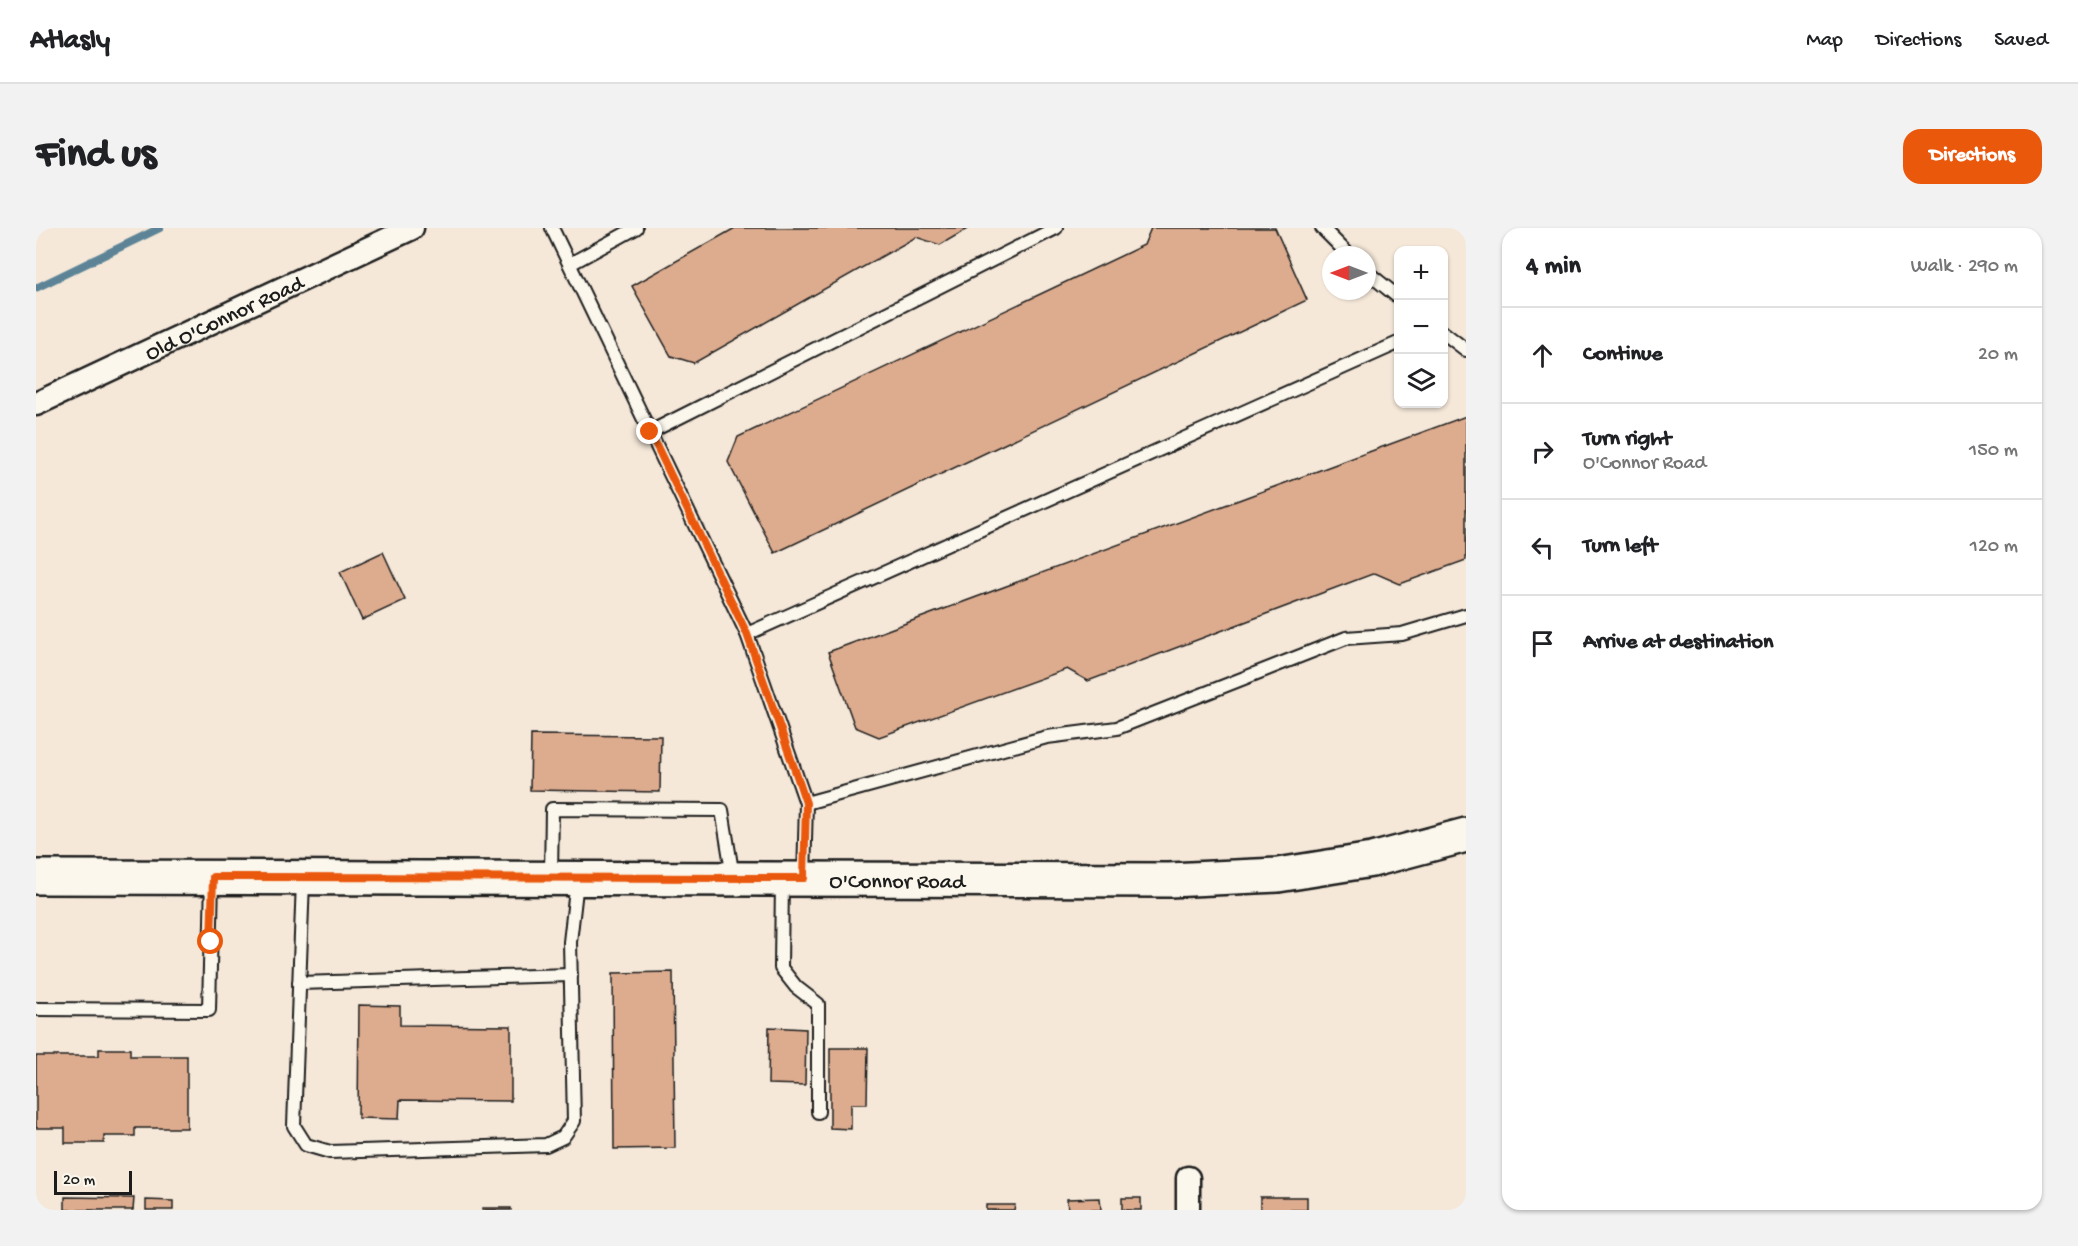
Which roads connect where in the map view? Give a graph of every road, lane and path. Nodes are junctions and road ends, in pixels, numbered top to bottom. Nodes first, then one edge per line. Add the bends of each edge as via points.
1 (412, 228) edge
2 (552, 228) edge
3 (636, 228) edge
4 (1056, 228) edge
5 (1322, 228) edge
6 (1340, 246) edge
7 (570, 264) junction
8 (1376, 279) edge
9 (1394, 294) edge
10 (1448, 337) edge
11 (1394, 345) edge
12 (1466, 350) edge
13 (36, 404) edge
14 (650, 432) junction
15 (1466, 615) edge
16 (747, 634) junction
17 (806, 803) junction
18 (1466, 835) edge
19 (564, 876) junction
20 (36, 877) edge
21 (213, 877) junction
22 (303, 877) junction
23 (733, 877) junction
24 (793, 878) junction
25 (571, 975) junction
26 (299, 983) junction
27 (36, 1009) edge
28 (818, 1112) dead end
29 (1188, 1178) dead end
30 (1188, 1210) edge

1 - 13 street, Old O'Connor Road
2 - 7 lane
3 - 7 lane
4 - 14 lane
5 - 6 lane
7 - 14 lane
8 - 9 lane
10 - 12 lane
11 - 16 lane
14 - 16 lane
15 - 17 lane via 1402,634 1346,638 1117,728 1047,737
16 - 17 lane
17 - 24 lane
18 - 24 main road, O'Connor Road via 1372,860 1278,875 1169,880
19 - 22 main road, O'Connor Road
19 - 23 main road, O'Connor Road
19 - 23 lane via 552,809 722,810
19 - 25 lane
20 - 21 main road, O'Connor Road
21 - 22 main road, O'Connor Road
21 - 27 lane via 209,1010
22 - 26 lane
23 - 24 main road, O'Connor Road
24 - 28 lane via 781,968 796,987 818,1004
25 - 26 lane
25 - 26 lane via 574,1121 563,1137 546,1145 456,1150 330,1152 306,1145 294,1126
29 - 30 street

